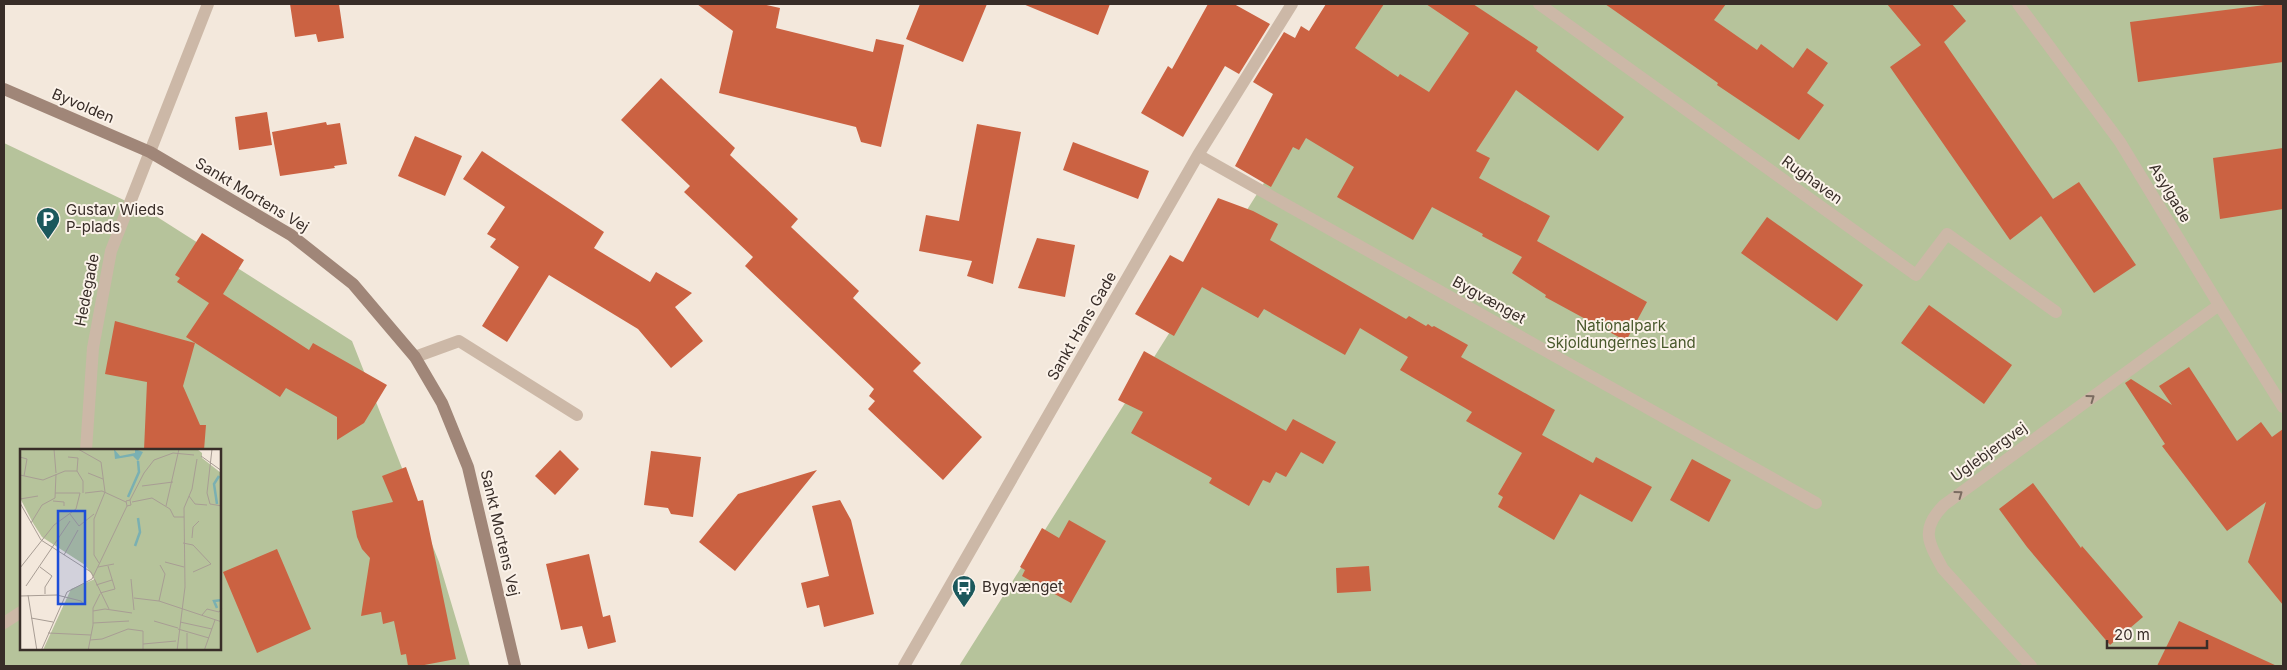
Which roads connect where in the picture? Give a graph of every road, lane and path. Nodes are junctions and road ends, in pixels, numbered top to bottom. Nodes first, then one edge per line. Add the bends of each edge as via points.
1 (208, 4) edge
2 (1292, 4) edge
3 (1539, 4) edge
4 (2018, 4) edge
5 (4, 89) edge
6 (150, 152) junction
7 (1198, 155) junction
8 (2219, 305) junction
9 (2056, 312) dead end
10 (416, 357) junction
11 (2283, 407) edge
12 (577, 416) dead end
13 (86, 449) edge
14 (1816, 503) dead end
15 (20, 613) edge
16 (4, 623) edge
17 (515, 666) edge
18 (904, 666) edge
19 (2031, 666) edge

1 - 6 street, Hedegade
2 - 7 street, Sankt Hans Gade
3 - 9 street, Rughaven via 1916,275 1947,234
4 - 8 street, Asylgade via 2120,142
5 - 6 main road, Byvolden
6 - 10 main road, Sankt Mortens Vej via 291,235 353,284
6 - 13 street, Hedegade via 111,251 93,348
7 - 14 street, Bygvænget
7 - 18 street, Sankt Hans Gade
8 - 11 street, Asylgade
19 -> 8 street, Uglebjergvej via 1943,569 1933,551 1928,529 1934,515
10 - 12 street via 459,341
10 - 17 main road, Sankt Mortens Vej via 442,403 468,467
15 - 16 street

